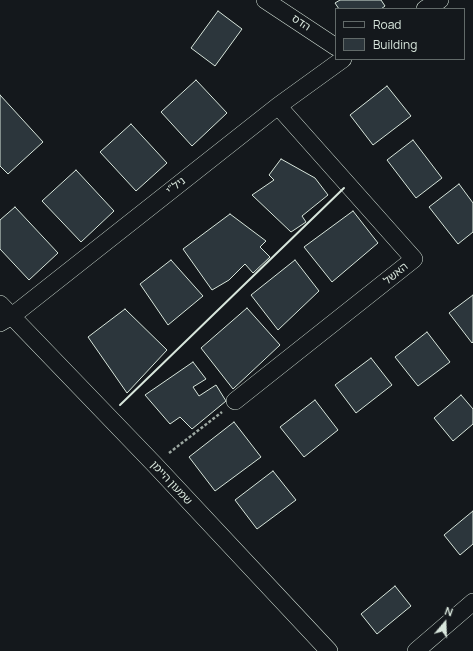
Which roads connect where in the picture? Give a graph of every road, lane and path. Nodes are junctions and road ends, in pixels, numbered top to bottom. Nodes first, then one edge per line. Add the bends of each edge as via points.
1 (265, 0) edge
2 (440, 0) edge
3 (427, 8) edge
4 (335, 46) edge
5 (342, 60) edge
6 (278, 106) junction
7 (0, 304) edge
8 (6, 319) edge
9 (236, 401) joint
10 (155, 465) junction
11 (473, 602) edge
12 (329, 651) edge
13 (416, 651) edge

1 - 4 street, הדס
2 - 3 street
5 - 6 street, ניל"י
6 - 8 street, ניל"י
6 - 9 street, האשל via 414,259
7 - 8 street, שמעון היימן
8 - 10 street, שמעון היימן
9 - 10 path
10 - 12 street, שמעון היימן
11 - 13 street

